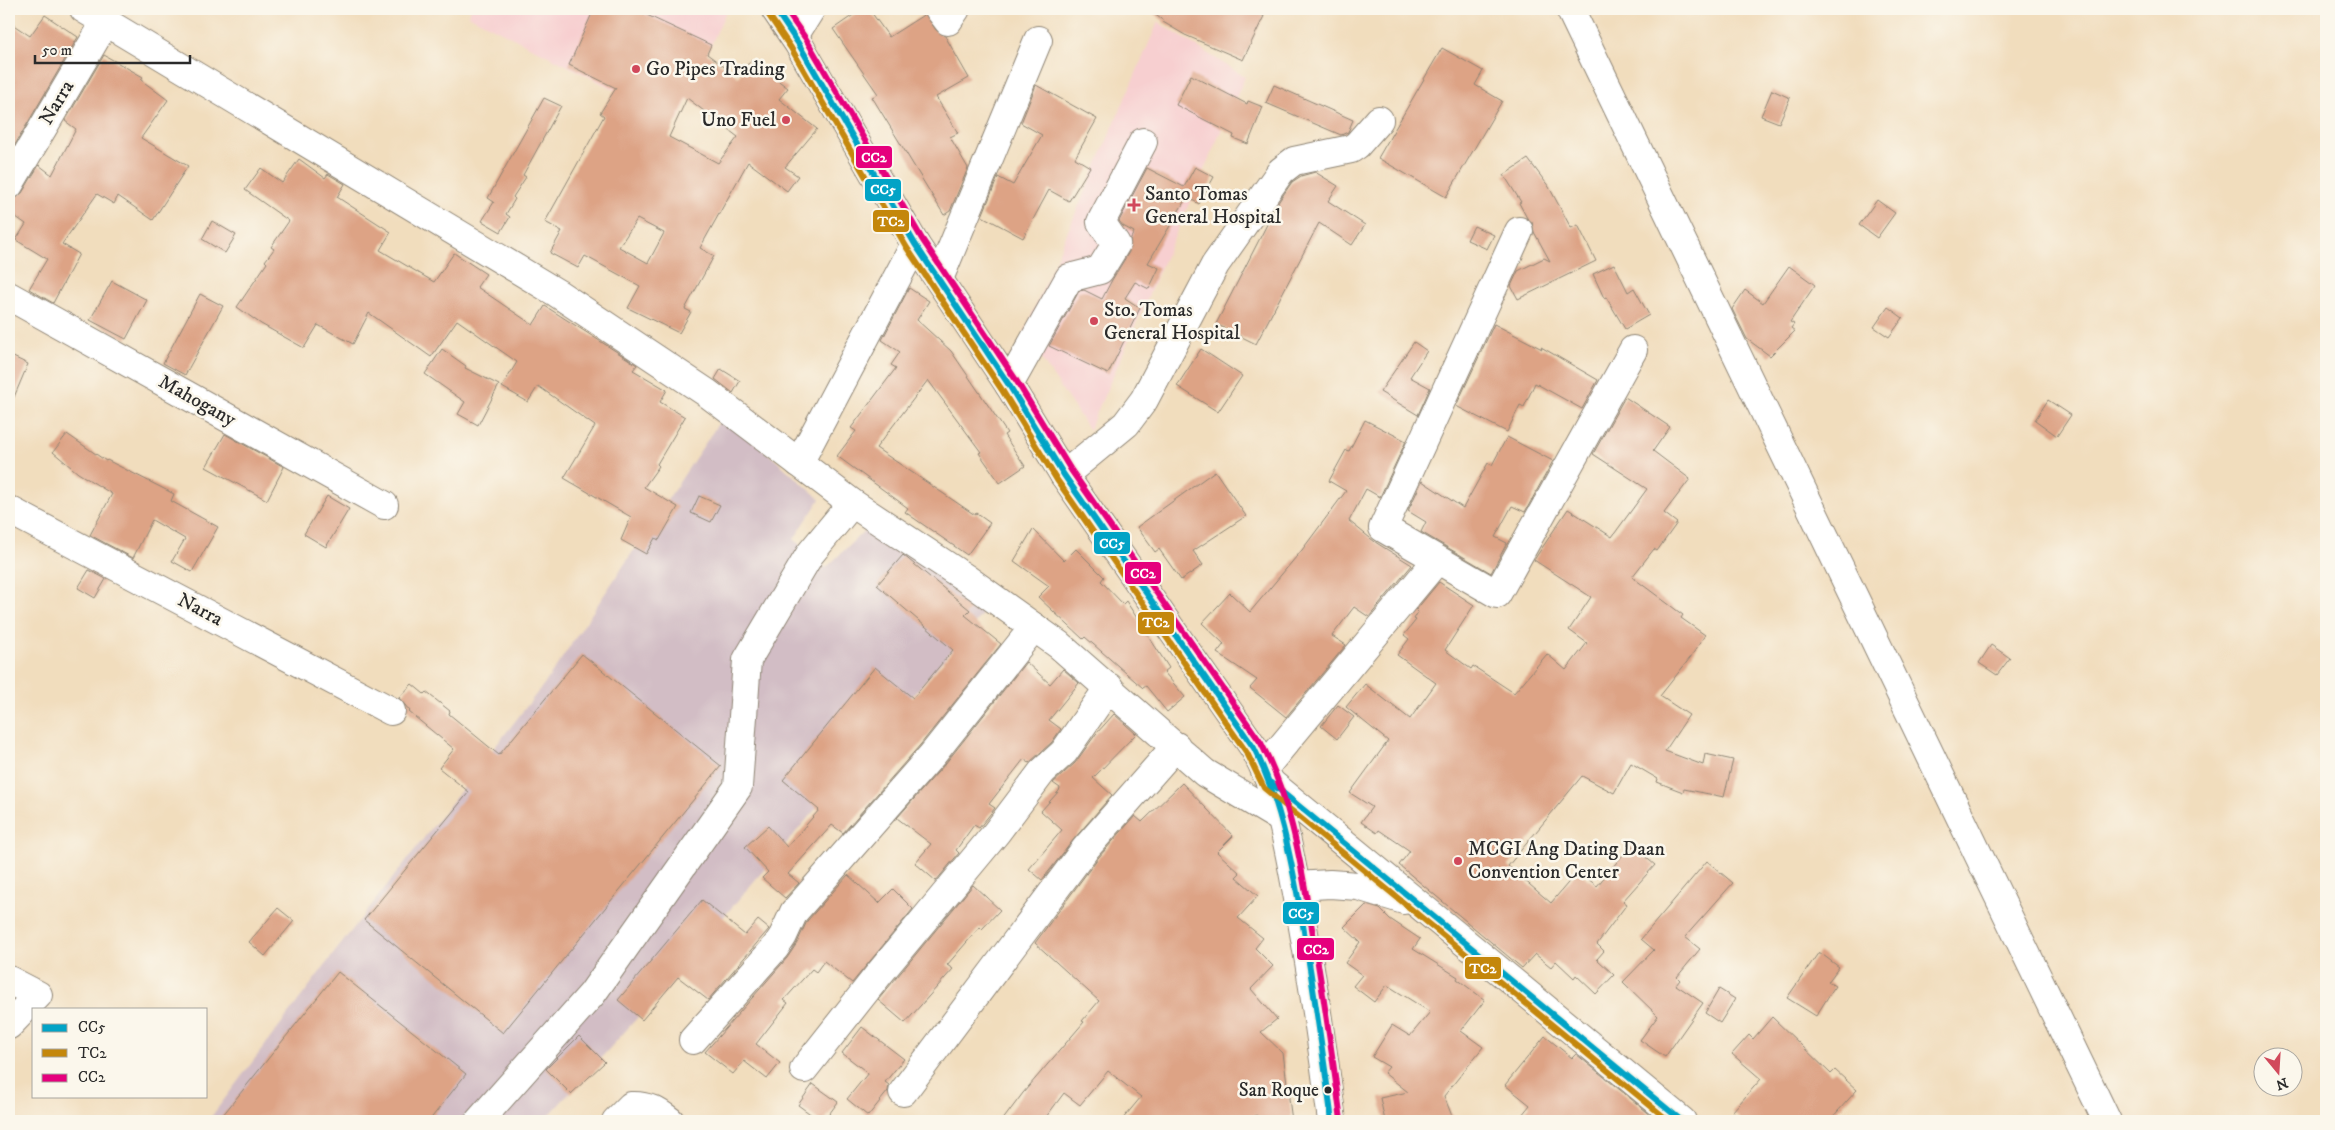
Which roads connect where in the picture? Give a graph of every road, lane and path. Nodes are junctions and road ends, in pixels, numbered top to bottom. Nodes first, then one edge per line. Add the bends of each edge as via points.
1 (775, 9) edge
2 (811, 9) edge
3 (939, 9) edge
4 (956, 9) edge
5 (1570, 9) edge
6 (95, 15) edge
7 (794, 36) junction
8 (1038, 40) dead end
9 (1379, 120) dead end
10 (1143, 142) dead end
11 (9, 185) edge
12 (1518, 231) dead end
13 (915, 244) junction
14 (939, 279) junction
15 (9, 296) edge
16 (1633, 350) dead end
17 (1009, 385) junction
18 (799, 463) junction
19 (1064, 475) junction
20 (852, 503) junction
21 (384, 506) dead end
22 (9, 510) edge
23 (1437, 560) junction
24 (1034, 627) junction
25 (1109, 687) junction
26 (391, 711) dead end
27 (1176, 746) junction
28 (1268, 775) junction
29 (1282, 819) junction
30 (1296, 886) junction
31 (1419, 905) junction
32 (9, 980) edge
33 (9, 1024) edge
34 (693, 1040) dead end
35 (804, 1068) dead end
36 (903, 1092) dead end
37 (479, 1121) edge
38 (616, 1121) edge
39 (670, 1121) edge
40 (1332, 1121) edge
41 (1682, 1121) edge
42 (2107, 1121) edge

1 - 7 main road
2 - 7 main road
3 - 4 main road via 948,21
5 - 42 main road
6 - 11 main road, Narra
6 - 18 main road via 557,293 707,393
7 - 13 main road
8 - 14 main road
9 - 19 main road via 1351,149 1294,161 1281,171 1215,265 1144,400 1126,424
10 - 17 main road via 1101,222 1116,244 1100,270 1069,278
12 - 23 main road via 1383,528
13 - 14 main road
13 - 18 main road
14 - 17 main road
15 - 21 main road, Mahogany
16 - 23 main road via 1497,594
17 - 19 main road
18 - 20 main road
19 - 28 main road via 1254,748
20 - 24 main road
20 - 37 main road via 810,554 747,660 738,787 592,994
22 - 26 main road, Narra
23 - 28 main road
24 - 25 main road
24 - 34 main road via 933,754 794,912 775,948
25 - 27 main road
25 - 35 main road via 1064,752 1042,772
27 - 29 main road via 1205,773
27 - 36 main road via 1086,848
28 - 29 main road
28 - 31 main road
29 - 30 main road
30 - 31 main road via 1358,886
30 - 40 main road
31 - 41 main road
32 - 33 main road via 38,995
38 - 39 main road via 630,1106 644,1105

